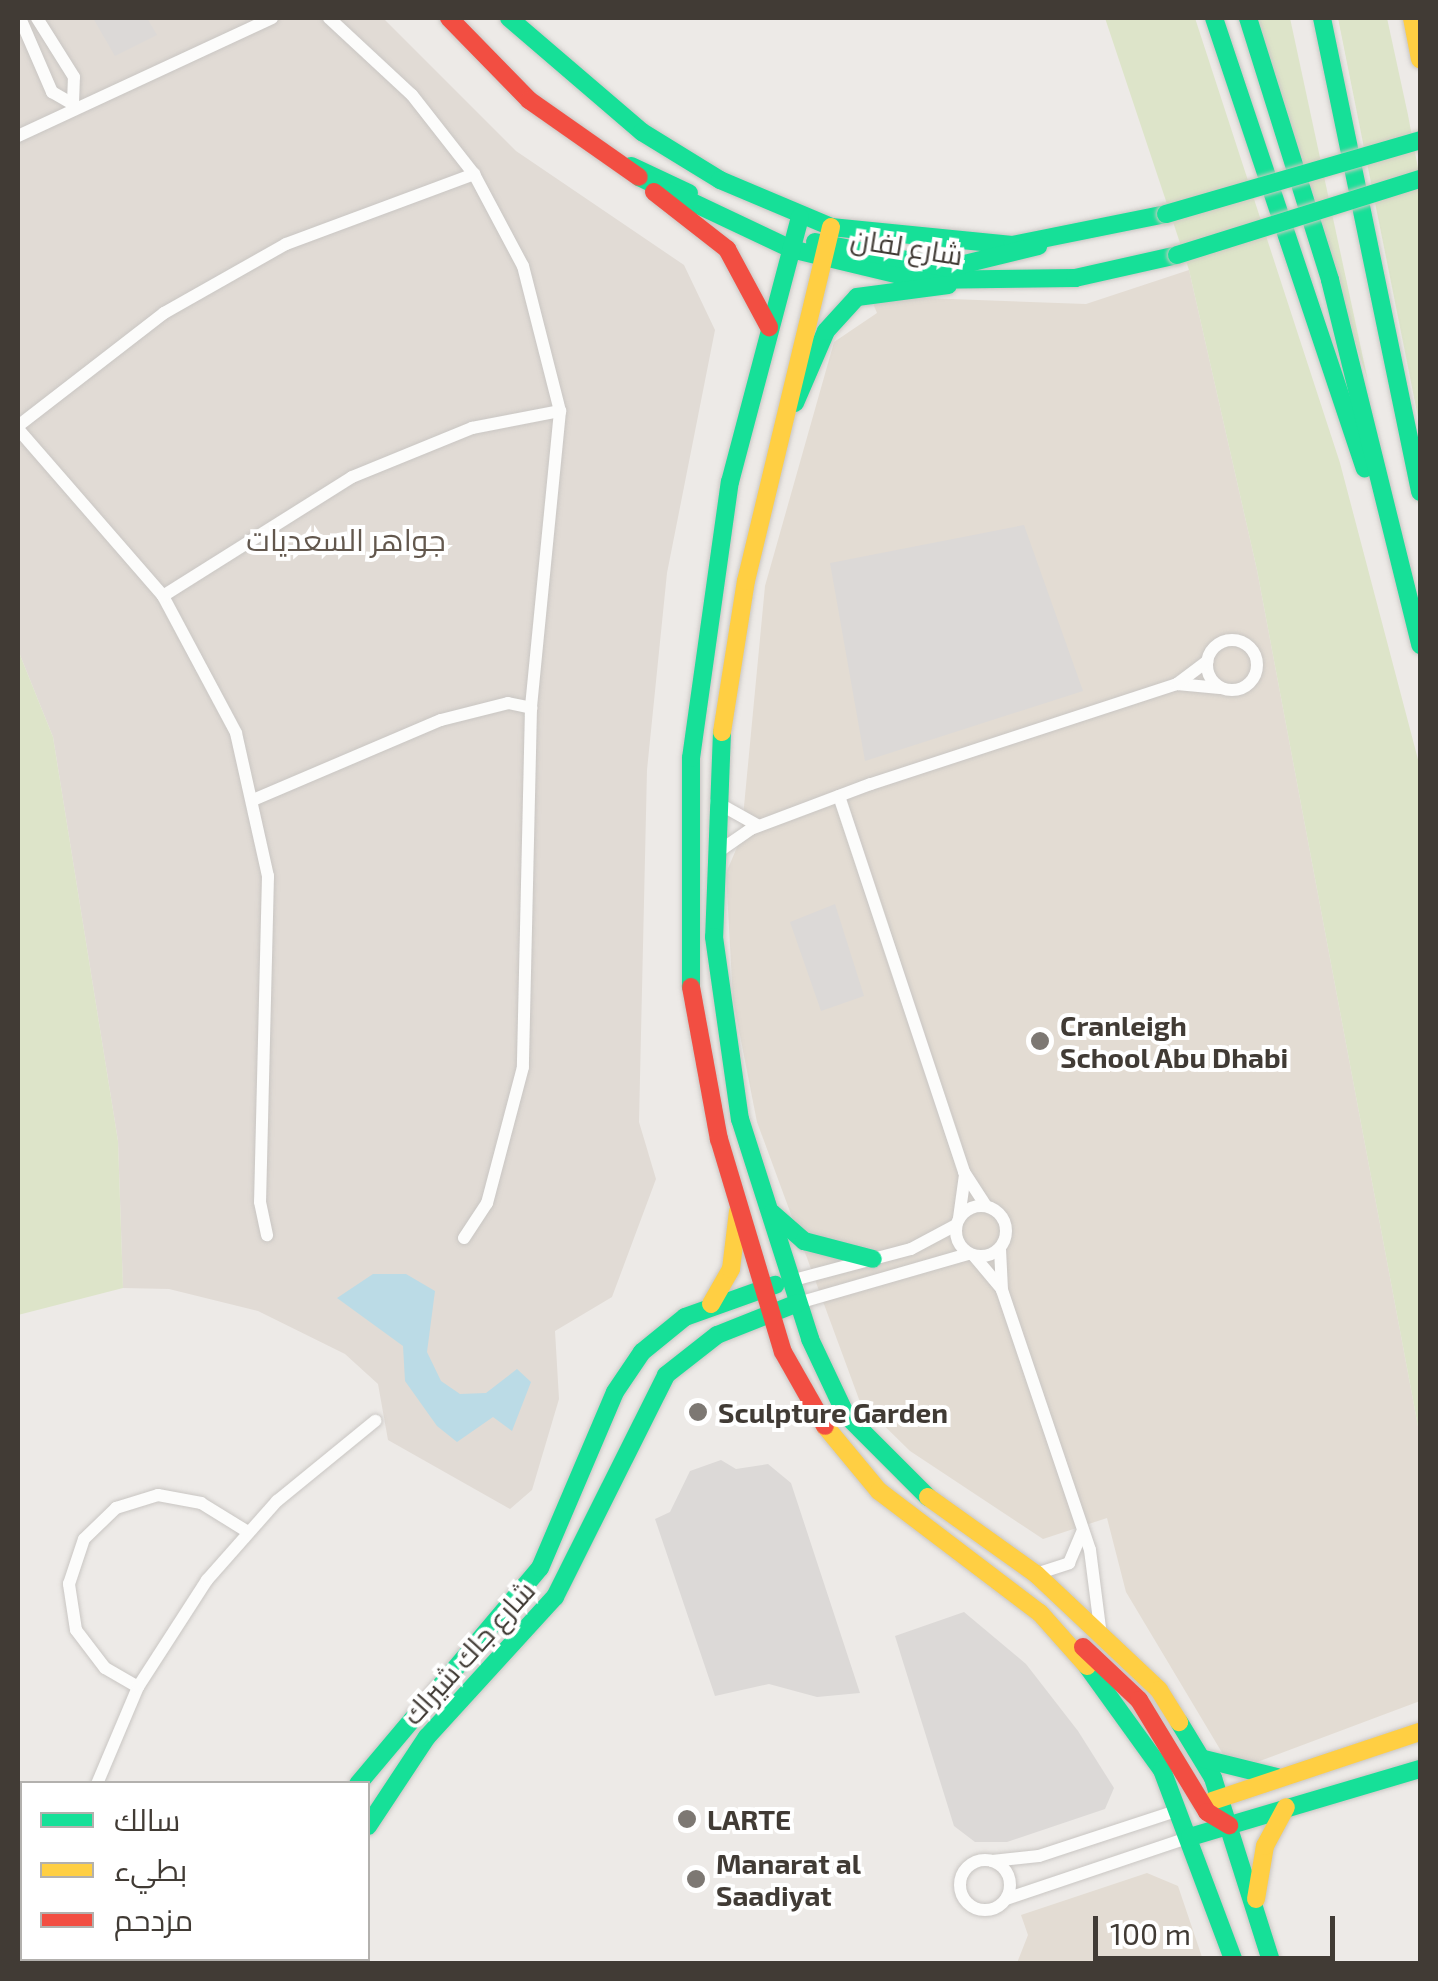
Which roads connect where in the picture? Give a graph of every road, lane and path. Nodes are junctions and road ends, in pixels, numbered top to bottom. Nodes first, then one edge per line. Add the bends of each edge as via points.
1 (20, 18) edge
2 (37, 18) edge
3 (272, 18) edge
4 (329, 18) edge
5 (449, 18) edge
6 (509, 18) edge
7 (1214, 18) edge
8 (1248, 18) edge
9 (1322, 18) edge
10 (1412, 18) edge
11 (1420, 59) edge
12 (73, 104) junction
13 (18, 136) edge
14 (1420, 140) edge
15 (608, 161) junction
16 (474, 174) junction
17 (1420, 180) edge
18 (651, 188) junction
19 (800, 217) junction
20 (827, 243) junction
21 (793, 244) junction
22 (950, 284) junction
23 (769, 328) junction
24 (560, 411) junction
25 (788, 411) junction
26 (18, 427) edge
27 (1420, 492) edge
28 (1406, 584) junction
29 (162, 596) junction
30 (1420, 644) edge
31 (1207, 661) junction
32 (1177, 684) junction
33 (1221, 688) junction
34 (531, 708) junction
35 (840, 796) junction
36 (252, 800) junction
37 (716, 802) junction
38 (760, 825) junction
39 (713, 855) junction
40 (706, 1086) junction
41 (964, 1172) junction
42 (766, 1202) junction
43 (739, 1206) junction
44 (986, 1206) junction
45 (957, 1222) junction
46 (267, 1235) dead end
47 (464, 1238) dead end
48 (1000, 1249) junction
49 (971, 1255) junction
50 (873, 1258) junction
51 (1002, 1290) junction
52 (780, 1297) junction
53 (709, 1306) junction
54 (376, 1421) dead end
55 (1082, 1531) junction
56 (248, 1532) junction
57 (1036, 1574) junction
58 (1100, 1628) junction
59 (1065, 1637) junction
60 (138, 1687) junction
61 (1420, 1732) edge
62 (1204, 1759) junction
63 (1420, 1769) edge
64 (1282, 1778) junction
65 (98, 1781) edge
66 (361, 1781) edge
67 (1212, 1801) junction
68 (1286, 1808) junction
69 (1179, 1810) junction
70 (370, 1823) edge
71 (1228, 1825) junction
72 (1190, 1837) junction
73 (992, 1861) junction
74 (1006, 1899) junction
75 (1256, 1909) junction
76 (1234, 1964) edge
77 (1272, 1964) edge

1 - 12 street via 52,92
2 - 12 street via 74,77
3 - 12 street
4 - 16 street via 412,95
5 - 15 main road, شارع لفان via 529,100
6 - 19 main road, شارع لفان via 642,132
7 - 28 main road
8 - 28 main road via 1330,280
9 - 27 main road
10 - 11 main road
12 - 13 street
14 - 20 main road, شارع لفان, bridge via 1045,242
15 - 18 main road, شارع لفان
15 - 21 main road
16 - 24 street via 522,266
16 - 26 street via 286,244 164,313
17 - 22 main road, شارع لفان, bridge via 1177,255 1075,278
18 - 21 main road, شارع لفان
18 - 23 main road via 727,249
19 - 20 main road, شارع لفان
19 - 21 main road
20 - 21 main road
20 - 21 main road, شارع لفان
20 - 22 main road, شارع لفان
20 - 25 main road
21 - 23 main road
22 - 25 main road via 857,297 826,331
23 - 40 main road via 722,522 691,758 685,915
24 - 29 street via 472,428 352,477
24 - 34 street
25 - 37 main road via 738,618
26 - 29 street
28 - 30 main road
29 - 36 street via 222,702
31 - 32 street
31 - 33 street
31 - 33 street via 1233,640 1254,655 1252,681
32 - 33 street
32 - 35 street
34 - 36 street via 508,703 441,720
34 - 47 street via 523,1067 487,1202
35 - 38 street
35 - 41 street
36 - 46 street via 272,964 260,1202
37 - 38 street
37 - 39 main road
38 - 39 street
39 - 42 main road via 722,1024
40 - 43 main road
40 - 52 main road
41 - 44 street
41 - 45 street
42 - 50 main road via 804,1240
42 - 52 main road
43 - 52 main road
43 - 53 main road via 731,1269
44 - 45 street, شارع جاك شيراك
44 - 48 street via 1006,1227
45 - 49 street
45 - 50 street, شارع جاك شيراك
48 - 49 street, شارع جاك شيراك
48 - 51 street
49 - 51 street
49 - 52 street, شارع جاك شيراك
50 - 52 street, شارع جاك شيراك
51 - 55 street
52 - 53 main road, شارع جاك شيراك
52 - 57 main road via 862,1437 906,1481
52 - 59 main road via 809,1406 861,1474
52 - 70 main road, شارع جاك شيراك via 681,1361 629,1439 590,1538 555,1597 427,1737
53 - 66 main road, شارع جاك شيراك via 668,1328 631,1364 540,1568
54 - 56 street
55 - 57 street via 1069,1563
55 - 58 street
56 - 60 street
56 - 60 street via 201,1502 158,1495 116,1508 84,1539 68,1584 76,1630 105,1668
57 - 58 main road
58 - 62 main road via 1159,1690
59 - 67 main road via 1139,1700
59 - 69 main road via 1141,1734
60 - 65 street
61 - 64 main road
62 - 64 main road
62 - 67 main road
63 - 68 main road
64 - 67 main road
67 - 69 main road
67 - 71 main road
68 - 71 main road
68 - 75 main road via 1264,1846
69 - 72 main road
69 - 73 street via 1039,1856
71 - 72 main road
71 - 75 main road
72 - 74 street
72 - 76 main road
73 - 74 street via 1008,1874
73 - 74 street via 968,1866 962,1896 981,1910
75 - 77 main road

